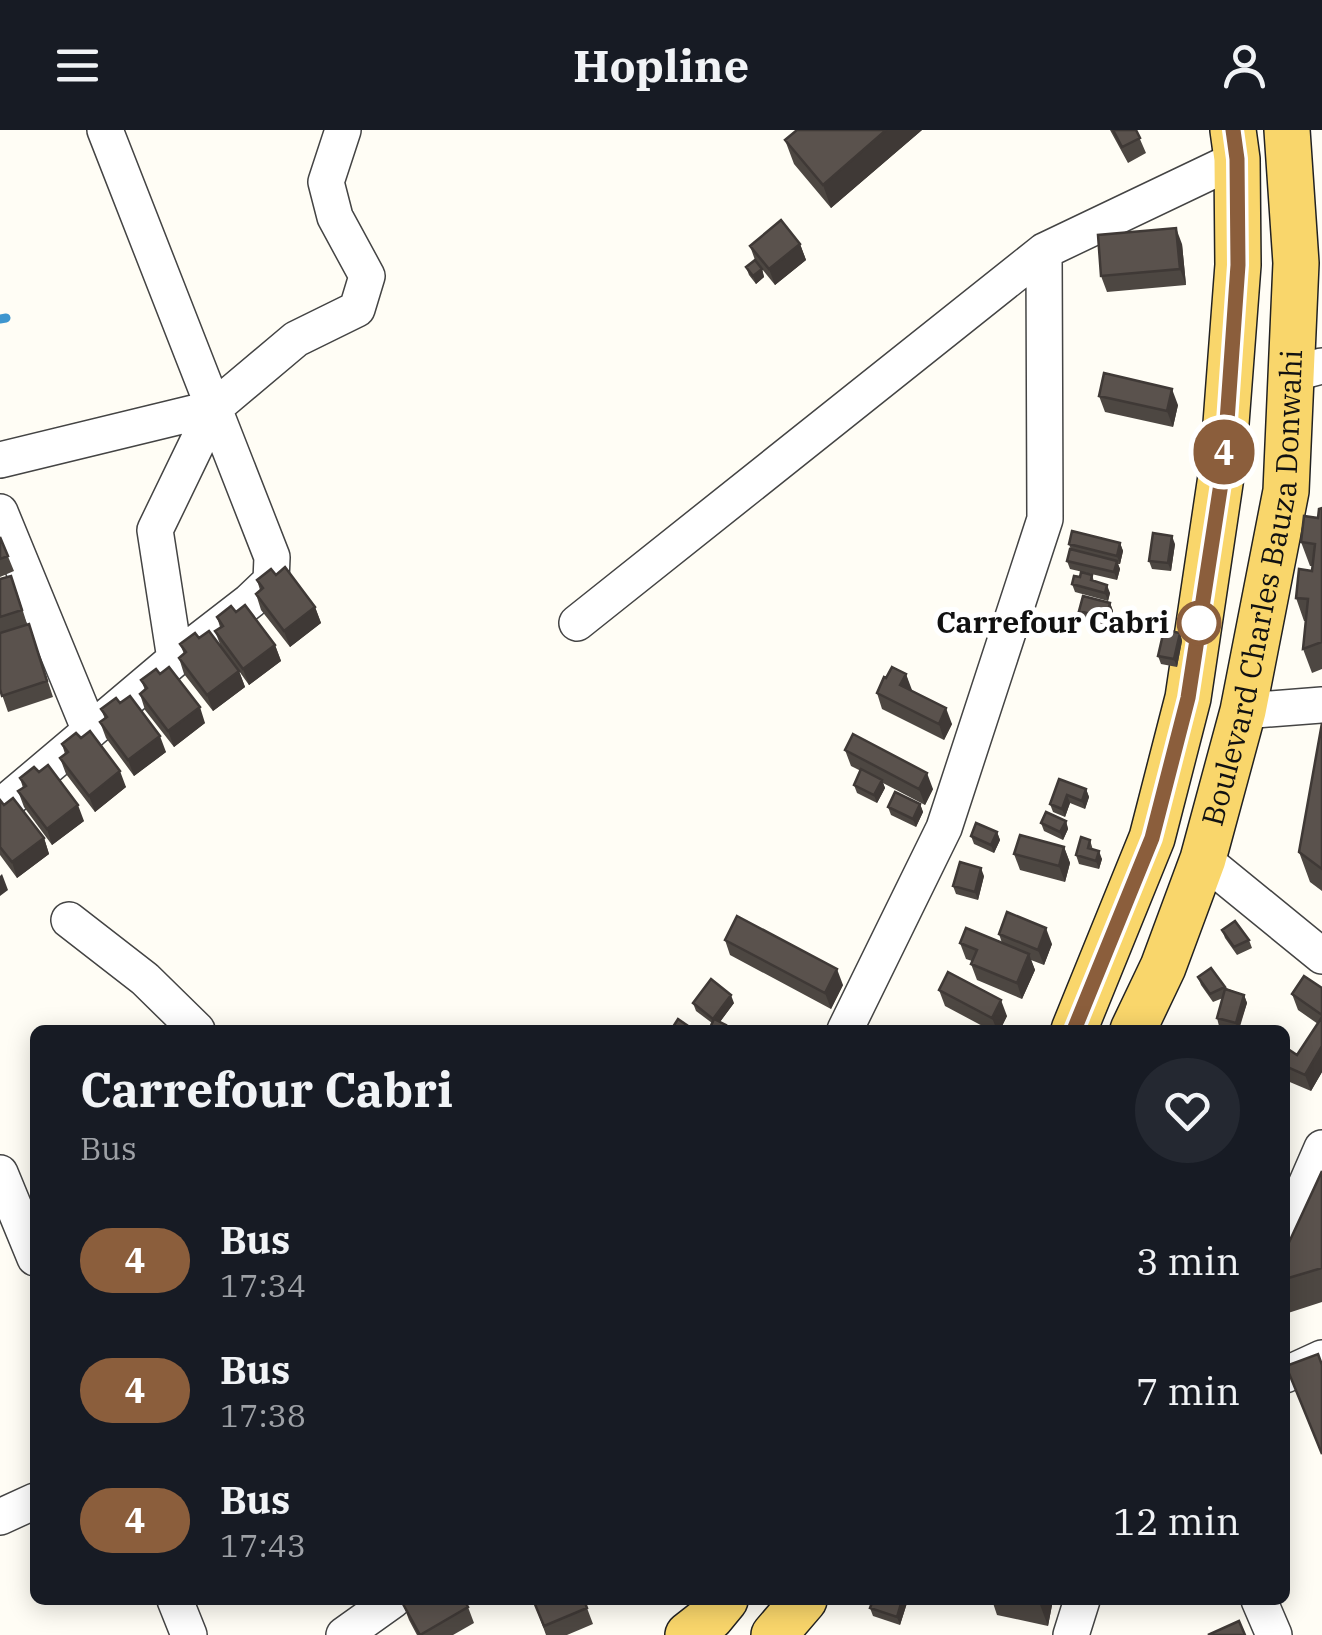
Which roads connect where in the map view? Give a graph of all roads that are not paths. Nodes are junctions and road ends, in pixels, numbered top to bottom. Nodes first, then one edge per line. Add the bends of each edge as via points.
1 (105, 130) edge
2 (343, 130) edge
3 (1287, 130) edge
4 (1235, 144) edge
5 (1044, 252) junction
6 (1306, 370) edge
7 (214, 408) junction
8 (0, 460) edge
9 (0, 512) edge
10 (577, 624) dead end
11 (175, 658) junction
12 (1322, 706) edge
13 (1243, 711) junction
14 (90, 731) junction
15 (0, 807) edge
16 (1203, 858) junction
17 (69, 920) dead end
18 (1322, 956) edge
19 (192, 1025) edge
20 (847, 1025) edge
21 (1076, 1025) edge
22 (1135, 1025) edge
23 (1322, 1148) edge
24 (0, 1172) edge
25 (1290, 1222) edge
26 (30, 1246) edge
27 (1322, 1358) edge
28 (1290, 1373) edge
29 (30, 1503) edge
30 (0, 1516) edge
31 (177, 1605) edge
32 (386, 1605) edge
33 (800, 1605) edge
34 (821, 1605) edge
35 (1080, 1605) edge
36 (1261, 1605) edge
37 (189, 1635) edge
38 (344, 1635) edge
39 (774, 1635) edge
40 (812, 1635) edge
41 (1071, 1635) edge
42 (1274, 1635) edge

1 - 7 street
2 - 7 street via 326,182 367,276 357,308 296,338
3 - 6 main road, Boulevard Charles Bauza Donwahi
4 - 5 street
4 - 21 main road, Boulevard Charles Bauza Donwahi via 1238,265 1224,464 1188,698 1152,838
5 - 10 street
5 - 20 street via 1045,520 944,828
6 - 13 main road, Boulevard Charles Bauza Donwahi
7 - 8 street
7 - 11 street via 156,530
7 - 11 street via 272,557 271,581
9 - 14 street
11 - 14 street
12 - 13 street
13 - 16 main road, Boulevard Charles Bauza Donwahi
14 - 15 street
16 - 18 street
16 - 22 main road, Boulevard Charles Bauza Donwahi
17 - 19 street
23 - 25 street
24 - 26 street
27 - 28 street
29 - 30 street
31 - 37 street
32 - 38 street
33 - 39 main road
34 - 40 main road
35 - 41 street
36 - 42 street

